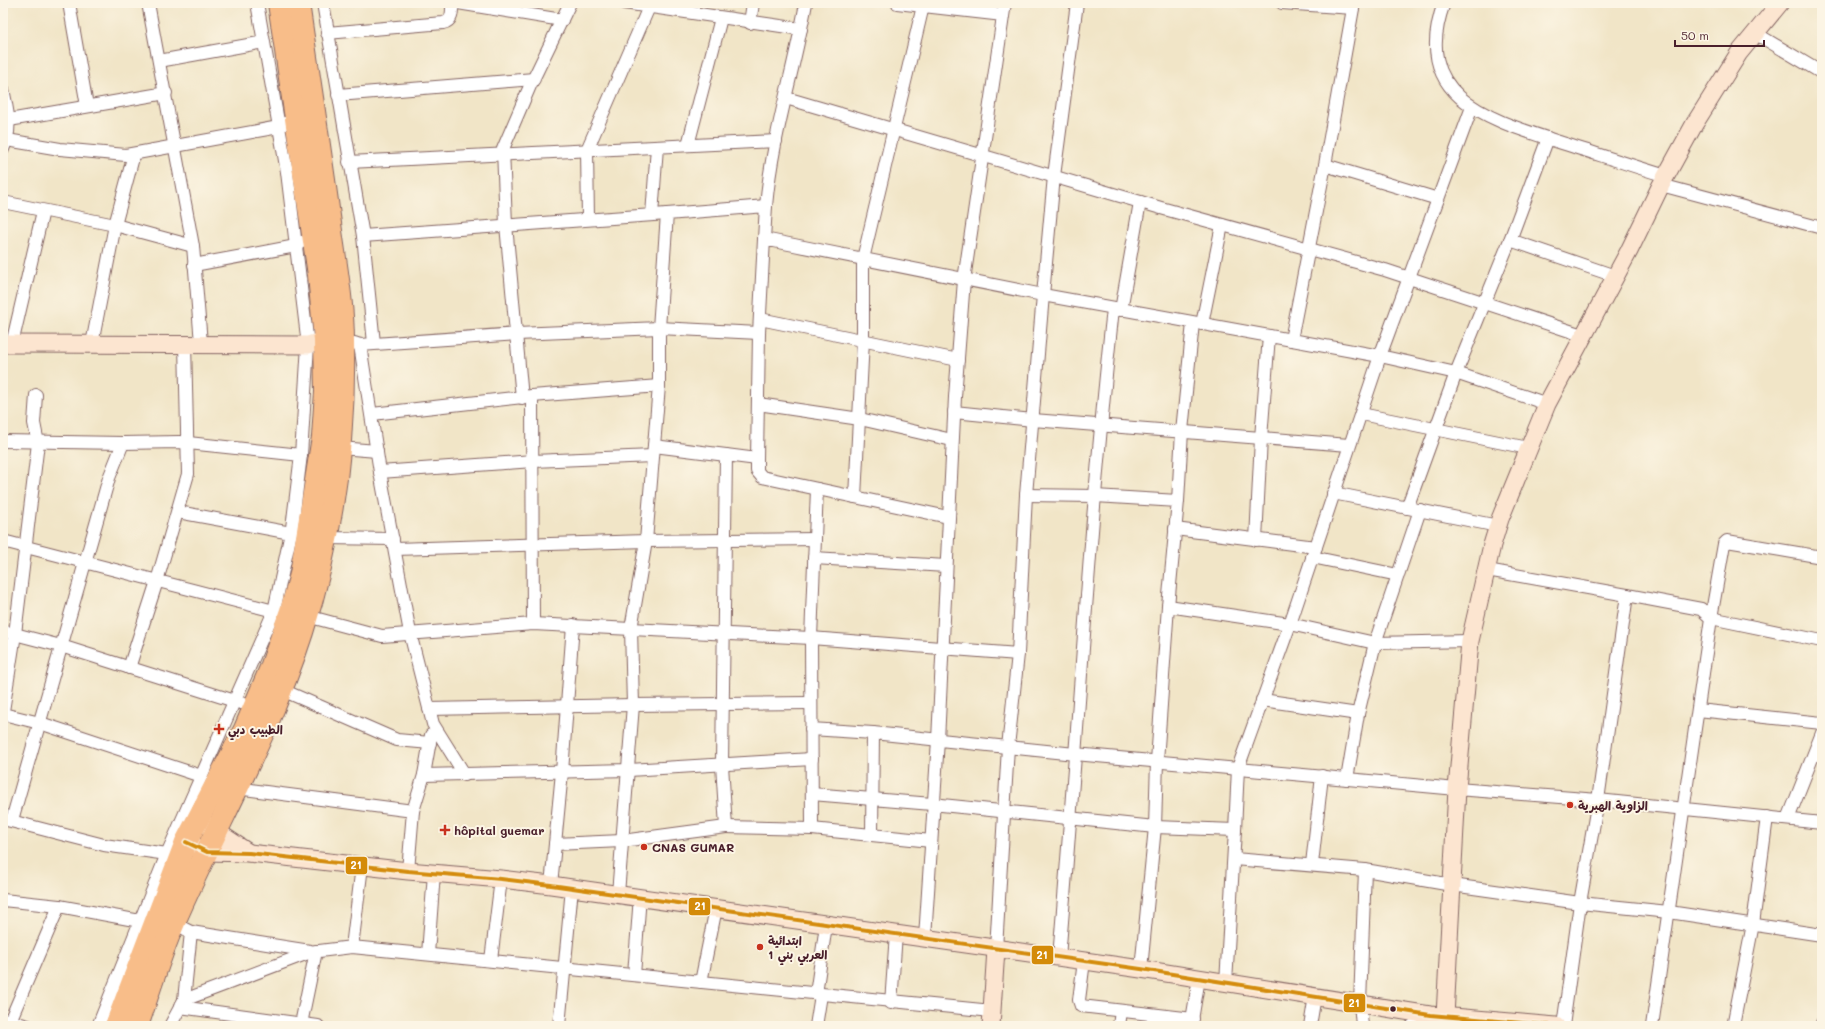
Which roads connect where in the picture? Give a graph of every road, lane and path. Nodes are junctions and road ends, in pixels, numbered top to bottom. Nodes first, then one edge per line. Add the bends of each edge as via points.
1 (69, 3) edge
2 (148, 3) edge
3 (257, 3) edge
4 (279, 3) edge
5 (298, 3) edge
6 (323, 3) edge
7 (452, 3) edge
8 (458, 3) edge
9 (570, 3) edge
10 (624, 3) edge
11 (753, 3) edge
12 (806, 3) edge
13 (897, 3) edge
14 (1077, 3) edge
15 (1282, 3) edge
16 (1444, 3) edge
17 (1780, 3) edge
18 (929, 5) edge
19 (1353, 5) edge
20 (667, 6) edge
21 (649, 7) junction
22 (1004, 9) edge
23 (721, 18) junction
24 (562, 20) junction
25 (750, 23) junction
26 (801, 29) junction
27 (328, 33) junction
28 (1755, 33) junction
29 (264, 42) junction
30 (159, 61) junction
31 (1822, 73) edge
32 (534, 79) junction
33 (3, 89) edge
34 (166, 93) junction
35 (338, 95) junction
36 (786, 98) junction
37 (87, 106) junction
38 (1472, 107) junction
39 (9, 120) junction
40 (288, 121) junction
41 (894, 130) junction
42 (1548, 138) junction
43 (776, 141) junction
44 (5, 144) edge
45 (688, 145) junction
46 (174, 146) junction
47 (657, 147) junction
48 (587, 150) junction
49 (134, 154) junction
50 (982, 154) junction
51 (503, 155) junction
52 (349, 162) junction
53 (1325, 165) junction
54 (1054, 176) junction
55 (1663, 181) junction
56 (1438, 199) junction
57 (3, 202) edge
58 (1140, 202) junction
59 (766, 206) junction
60 (43, 211) junction
61 (667, 214) junction
62 (652, 215) junction
63 (588, 219) junction
64 (115, 225) junction
65 (506, 225) junction
66 (1222, 225) junction
67 (1822, 228) edge
68 (363, 236) junction
69 (764, 239) junction
70 (1510, 240) junction
71 (304, 241) junction
72 (193, 246) junction
73 (1310, 249) junction
74 (863, 259) junction
75 (194, 265) junction
76 (1615, 276) junction
77 (1409, 278) junction
78 (964, 280) junction
79 (1042, 294) junction
80 (1485, 303) junction
81 (1117, 309) junction
82 (760, 319) junction
83 (1197, 324) junction
84 (659, 328) junction
85 (759, 333) junction
86 (517, 334) junction
87 (1582, 335) junction
88 (1269, 336) junction
89 (863, 340) junction
90 (1291, 340) junction
91 (334, 342) junction
92 (193, 343) junction
93 (374, 343) junction
94 (7, 344) edge
95 (92, 344) junction
96 (1380, 356) junction
97 (958, 360) junction
98 (1456, 373) junction
99 (659, 386) junction
100 (36, 394) dead end
101 (527, 397) junction
102 (758, 404) junction
103 (1547, 404) junction
104 (954, 412) junction
105 (372, 414) junction
106 (1361, 414) junction
107 (860, 419) junction
108 (1033, 420) junction
109 (1100, 424) junction
110 (1437, 430) junction
111 (1182, 431) junction
112 (1261, 438) junction
113 (952, 440) junction
114 (3, 441) edge
115 (186, 442) junction
116 (38, 443) junction
117 (123, 443) junction
118 (1349, 446) junction
119 (340, 448) junction
120 (1528, 448) junction
121 (377, 451) junction
122 (653, 451) junction
123 (302, 455) junction
124 (726, 455) junction
125 (757, 459) junction
126 (533, 460) junction
127 (380, 472) junction
128 (817, 489) junction
129 (1333, 493) junction
130 (1026, 496) junction
131 (1095, 496) junction
132 (855, 497) junction
133 (1178, 501) junction
134 (1407, 508) junction
135 (1420, 510) junction
136 (178, 512) junction
137 (948, 517) junction
138 (1498, 526) junction
139 (1175, 529) junction
140 (291, 533) junction
141 (325, 538) junction
142 (815, 539) junction
143 (725, 540) junction
144 (1256, 540) junction
145 (3, 541) edge
146 (646, 541) junction
147 (394, 544) junction
148 (533, 545) junction
149 (27, 546) junction
150 (1314, 552) junction
151 (1822, 557) edge
152 (814, 558) junction
153 (85, 563) junction
154 (946, 566) junction
155 (1487, 570) junction
156 (1398, 575) junction
157 (158, 581) junction
158 (1627, 595) junction
159 (1168, 606) junction
160 (291, 613) junction
161 (1711, 618) junction
162 (533, 624) junction
163 (1290, 624) junction
164 (572, 625) junction
165 (631, 629) junction
166 (3, 631) edge
167 (410, 633) junction
168 (723, 633) junction
169 (15, 634) junction
170 (811, 638) junction
171 (1470, 641) junction
172 (1822, 641) edge
173 (1375, 643) junction
174 (61, 646) junction
175 (941, 648) junction
176 (1018, 654) junction
177 (130, 668) junction
178 (280, 688) junction
179 (1262, 700) junction
180 (810, 703) junction
181 (244, 704) junction
182 (633, 704) junction
183 (722, 705) junction
184 (567, 707) junction
185 (429, 710) junction
186 (1698, 710) junction
187 (3, 711) edge
188 (3, 714) edge
189 (1358, 714) junction
190 (40, 723) junction
191 (1822, 723) edge
192 (433, 724) junction
193 (811, 729) junction
194 (873, 733) junction
195 (1822, 735) edge
196 (938, 740) junction
197 (430, 743) junction
198 (1008, 747) junction
199 (1075, 754) junction
200 (812, 759) junction
201 (1157, 761) junction
202 (722, 765) junction
203 (1238, 768) junction
204 (629, 770) junction
205 (562, 772) junction
206 (424, 775) junction
207 (465, 775) junction
208 (201, 776) junction
209 (1322, 776) junction
210 (1347, 779) junction
211 (236, 788) junction
212 (1457, 789) junction
213 (812, 794) junction
214 (872, 799) junction
215 (1598, 800) junction
216 (932, 804) junction
217 (1684, 810) junction
218 (413, 811) junction
219 (1004, 811) junction
220 (1767, 817) junction
221 (1072, 818) junction
222 (7, 819) edge
223 (1788, 819) junction
224 (1822, 823) edge
225 (207, 825) junction
226 (726, 827) junction
227 (1155, 827) junction
228 (812, 829) junction
229 (1235, 830) junction
230 (872, 835) junction
231 (622, 841) junction
232 (186, 842) junction
233 (931, 842) junction
234 (555, 844) junction
235 (207, 852) junction
236 (249, 853) junction
237 (167, 854) junction
238 (1234, 859) junction
239 (1312, 864) junction
240 (362, 866) junction
241 (1364, 870) junction
242 (408, 871) junction
243 (434, 873) junction
244 (502, 879) junction
245 (552, 885) junction
246 (1452, 885) junction
247 (572, 888) junction
248 (618, 894) junction
249 (640, 896) junction
250 (3, 900) edge
251 (1580, 903) junction
252 (59, 906) junction
253 (716, 908) junction
254 (1669, 912) junction
255 (165, 923) junction
256 (1753, 924) junction
257 (826, 925) junction
258 (896, 934) junction
259 (1822, 935) edge
260 (925, 938) junction
261 (352, 947) junction
262 (996, 949) junction
263 (314, 951) junction
264 (428, 954) junction
265 (1059, 957) junction
266 (491, 960) junction
267 (1084, 961) junction
268 (565, 968) junction
269 (1141, 969) junction
270 (634, 975) junction
271 (1199, 978) junction
272 (701, 982) junction
273 (1226, 983) junction
274 (819, 995) junction
275 (1315, 996) junction
276 (891, 1002) junction
277 (1360, 1002) junction
278 (182, 1004) junction
279 (1121, 1011) junction
280 (1437, 1016) junction
281 (992, 1019) edge
282 (6, 1020) edge
283 (1192, 1023) edge
284 (301, 1024) junction
285 (28, 1026) edge
286 (98, 1026) edge
287 (116, 1026) edge
288 (137, 1026) edge
289 (170, 1026) edge
290 (318, 1026) edge
291 (559, 1026) edge
292 (816, 1026) edge
293 (1119, 1026) edge
294 (1310, 1026) edge
295 (1362, 1026) edge
296 (1412, 1026) edge
297 (1556, 1026) edge
298 (1563, 1026) edge
299 (1652, 1026) edge
300 (1733, 1026) edge

1 - 37 street
2 - 30 street
3 - 29 street
4 - 40 highway
5 - 91 highway via 338,282
6 - 27 street
7 - 27 street via 451,18 443,23
8 - 24 street
9 - 24 street
10 - 21 street
11 - 25 street
12 - 26 street
13 - 18 street
14 - 54 street
15 - 19 street
16 - 38 street via 1436,34 1437,61 1453,90
17 - 28 street
18 - 22 street
18 - 41 street
19 - 53 street
20 - 21 street
20 - 23 street
21 - 48 street
22 - 50 street
23 - 25 street
23 - 45 street
24 - 32 street
25 - 26 street
26 - 36 street
27 - 35 street
28 - 31 street
28 - 55 street via 1739,53 1695,123
29 - 30 street
29 - 40 street
30 - 34 street
32 - 35 street
32 - 51 street via 506,142
33 - 39 street
34 - 37 street
34 - 46 street
35 - 52 street
36 - 41 street
36 - 43 street
37 - 39 street
38 - 42 street via 1494,119
38 - 56 street
39 - 44 street
40 - 46 street
40 - 71 highway
41 - 50 street
41 - 74 street
42 - 55 street
42 - 70 street
43 - 45 street
43 - 59 street
44 - 49 street
45 - 47 street
46 - 49 street
46 - 72 street
47 - 48 street
47 - 62 street
48 - 51 street
48 - 63 street
49 - 64 street
50 - 54 street
50 - 78 street
51 - 52 street
51 - 65 street
52 - 68 street
53 - 56 street
53 - 73 street
54 - 58 street
54 - 79 street
55 - 67 street
55 - 76 street
56 - 77 street
57 - 60 street
58 - 66 street
58 - 81 street
59 - 61 street
59 - 69 street
60 - 64 street
60 - 94 street
61 - 62 street
61 - 84 street
62 - 63 street
63 - 65 street
64 - 72 street
64 - 95 street
65 - 68 street
65 - 86 street
66 - 73 street
66 - 83 street
68 - 93 street
69 - 74 street
69 - 82 street
70 - 76 street
70 - 80 street
71 - 75 street
71 - 91 highway
72 - 75 street
73 - 77 street
73 - 90 street
74 - 78 street
74 - 89 street
75 - 92 street
76 - 87 street
77 - 80 street
77 - 96 street
78 - 79 street
78 - 97 street
79 - 81 street
79 - 108 street
80 - 87 street
80 - 98 street
81 - 83 street
81 - 109 street
82 - 85 street
82 - 89 street
83 - 88 street
83 - 111 street
84 - 85 street
84 - 86 street
84 - 99 street
85 - 102 street
86 - 93 street
86 - 101 street
87 - 103 street
88 - 90 street
88 - 112 street
89 - 97 street
89 - 107 street
90 - 96 street
91 - 92 street
91 - 93 street
91 - 105 street
91 - 119 highway via 343,407
91 - 123 street
91 - 160 highway via 303,560
92 - 95 street
92 - 115 street
94 - 95 street
96 - 98 street
96 - 106 street
97 - 104 street
98 - 103 street
98 - 110 street
99 - 101 street
99 - 122 street
100 - 116 street via 34,423
101 - 105 street
101 - 126 street
102 - 107 street
102 - 125 street
103 - 120 street
104 - 108 street
104 - 113 street
105 - 121 street
106 - 110 street
106 - 118 street
107 - 113 street
107 - 132 street
108 - 109 street
108 - 130 street
109 - 111 street
109 - 131 street
110 - 120 street
110 - 134 street
111 - 112 street
111 - 133 street
112 - 118 street
112 - 144 street
113 - 137 street
114 - 116 street
115 - 117 street
115 - 123 street
115 - 136 street via 188,474
116 - 117 street
116 - 149 street
117 - 153 street via 109,478
118 - 129 street
119 - 121 street
119 - 141 highway
120 - 138 street
121 - 127 street
122 - 124 street
122 - 126 street
122 - 146 street
123 - 140 street
124 - 125 street
124 - 143 street
125 - 128 street via 757,471 762,478
126 - 127 street
126 - 148 street
127 - 147 street
128 - 132 street
128 - 142 street
129 - 134 street
129 - 150 street
130 - 131 street
130 - 176 street
131 - 133 street
131 - 199 street
132 - 137 street
133 - 139 street
134 - 135 street
135 - 138 street
135 - 156 street
136 - 140 street
136 - 157 street
137 - 154 street
138 - 155 street
139 - 144 street
139 - 159 street
140 - 160 street
141 - 147 street
141 - 160 highway
142 - 143 street
142 - 152 street
143 - 146 street
143 - 168 street
144 - 150 street
145 - 149 street
146 - 148 street
146 - 165 street
147 - 148 street
147 - 167 street
148 - 162 street
149 - 153 street
149 - 169 street
150 - 156 street
150 - 163 street
151 - 161 street via 1727,541 1724,544
152 - 154 street
152 - 170 street
153 - 157 street
153 - 174 street
154 - 175 street
155 - 158 street
155 - 171 street
156 - 173 street
157 - 160 street
157 - 177 street
158 - 161 street via 1701,609
158 - 215 street
159 - 163 street
159 - 201 street
160 - 167 street via 376,636 399,636
160 - 178 highway
160 - 181 highway via 271,668
161 - 172 street
161 - 186 street
162 - 164 street
162 - 167 street
163 - 173 street
163 - 179 street
164 - 165 street
164 - 184 street
165 - 168 street
165 - 182 street
166 - 169 street
167 - 185 street
168 - 170 street
168 - 183 street
169 - 174 street
169 - 187 street
170 - 175 street
170 - 180 street
171 - 173 street
171 - 212 street
173 - 189 street
174 - 177 street
174 - 190 street
175 - 176 street
175 - 196 street
176 - 198 street
177 - 181 street
178 - 197 street via 397,740
178 - 211 highway
179 - 189 street
179 - 203 street
180 - 183 street
180 - 193 street
181 - 208 street
181 - 225 highway
182 - 183 street
182 - 184 street
182 - 204 street
183 - 202 street
184 - 185 street
184 - 205 street
185 - 192 street
186 - 191 street
186 - 217 street
188 - 190 street
189 - 210 street
190 - 208 street
190 - 222 street
192 - 197 street
192 - 207 street
193 - 194 street
193 - 200 street
194 - 196 street
194 - 214 street
195 - 223 street
196 - 198 street
196 - 216 street
197 - 206 street
198 - 199 street
198 - 219 street
199 - 201 street
199 - 221 street
200 - 202 street
200 - 213 street
201 - 203 street
201 - 227 street
202 - 204 street
202 - 226 street
203 - 209 street
203 - 229 street
204 - 205 street
204 - 231 street
205 - 207 street
205 - 234 street
206 - 207 street
206 - 218 street
208 - 237 street
209 - 210 street
209 - 239 street
210 - 212 street
211 - 218 street
211 - 225 highway
212 - 215 street
212 - 246 street
213 - 214 street
213 - 228 street
214 - 216 street
214 - 230 street
215 - 217 street
215 - 251 street
216 - 219 street
216 - 233 street
217 - 220 street
217 - 254 street
218 - 242 street
219 - 221 street
219 - 262 street
220 - 223 street
220 - 256 street
221 - 227 street
221 - 265 street
222 - 237 street via 104,845
223 - 224 street
225 - 232 highway
225 - 235 highway
225 - 236 street
226 - 228 street
226 - 231 street
227 - 229 street
227 - 269 street
228 - 230 street
229 - 238 street
230 - 233 street
231 - 234 street
231 - 248 street
232 - 235 street
232 - 255 highway
233 - 260 street
234 - 245 street
235 - 236 street
235 - 255 highway
236 - 240 street
237 - 255 street
238 - 239 street
238 - 273 street
239 - 241 street
240 - 242 street
240 - 261 street
241 - 246 street
241 - 277 street
242 - 243 street
243 - 244 street
243 - 264 street
244 - 245 street
244 - 266 street
245 - 247 street
246 - 251 street
246 - 280 street
247 - 248 street
247 - 268 street
248 - 249 street
249 - 253 street
249 - 270 street
250 - 252 street
251 - 254 street
251 - 298 street
252 - 255 street
252 - 282 street
253 - 257 street
253 - 272 street
254 - 256 street
254 - 299 street
255 - 263 street
255 - 278 street
255 - 286 street
255 - 287 highway
255 - 288 highway
256 - 259 street
256 - 300 street
257 - 258 street
257 - 274 street
258 - 260 street
258 - 276 street
260 - 262 street
261 - 263 street
261 - 264 street
262 - 265 street
262 - 281 street
263 - 278 street
263 - 284 street
264 - 266 street
265 - 267 street
266 - 268 street
267 - 269 street
267 - 279 street via 1080,1004 1085,1008
268 - 270 street
268 - 291 street
269 - 271 street
270 - 272 street
271 - 273 street
271 - 283 street
272 - 274 street
273 - 275 street
274 - 276 street
274 - 292 street
275 - 277 street
275 - 294 street
276 - 281 street
277 - 280 street
277 - 295 street
278 - 284 street
278 - 289 street
279 - 283 street
279 - 293 street
280 - 296 street
280 - 297 street
282 - 285 street
284 - 290 street

